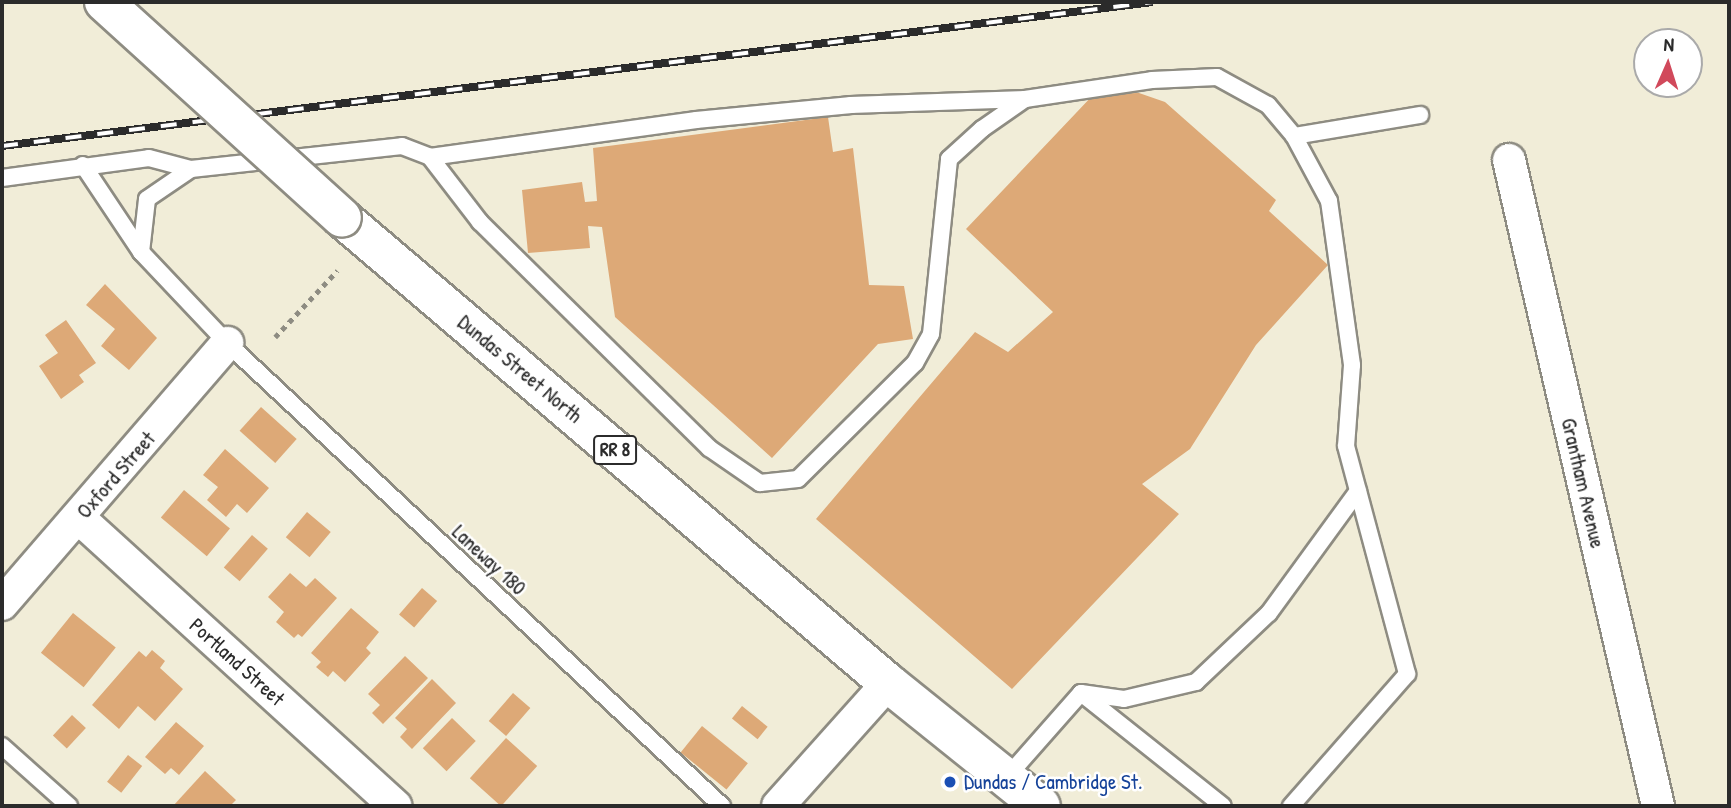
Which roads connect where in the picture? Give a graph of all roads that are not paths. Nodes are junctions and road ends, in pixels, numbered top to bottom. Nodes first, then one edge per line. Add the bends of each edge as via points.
1 (104, 2) edge
2 (1025, 99) junction
3 (1420, 115) dead end
4 (1294, 136) junction
5 (430, 158) junction
6 (1509, 160) dead end
7 (83, 165) junction
8 (191, 169) junction
9 (2, 178) edge
10 (141, 252) junction
11 (227, 343) junction
12 (1358, 491) junction
13 (79, 518) junction
14 (2, 604) edge
15 (888, 683) junction
16 (1081, 693) junction
17 (2, 746) edge
18 (1006, 779) junction
19 (69, 806) edge
20 (396, 806) edge
21 (722, 806) edge
22 (778, 806) edge
23 (1041, 806) edge
24 (1223, 806) edge
25 (1291, 806) edge
26 (1658, 806) edge

1 - 15 main road, Dundas Street North / RR 8, bridge via 342,218
2 - 4 lane via 1152,80 1217,77 1268,105
2 - 5 lane via 898,100 825,107 696,120
2 - 5 lane via 982,128 949,159 931,334 915,363 798,479 760,483 709,448 480,222
3 - 4 lane
4 - 12 lane via 1329,201 1352,365 1346,446
5 - 8 lane via 402,146 379,147
6 - 26 street, Grantham Avenue
7 - 8 lane via 149,158
7 - 9 lane
7 - 10 lane, Laneway 180
8 - 10 lane via 147,199
10 - 11 lane, Laneway 180
11 - 13 street, Oxford Street
11 - 21 lane, Laneway 180
12 - 16 lane via 1269,613 1196,682 1124,699
12 - 25 lane via 1407,674
13 - 14 street, Oxford Street
13 - 20 street, Portland Street
15 - 18 main road, Dundas Street North / RR 8
15 - 22 street
16 - 18 lane
16 - 24 lane
17 - 19 lane
18 - 23 main road, Dundas Street North / RR 8

